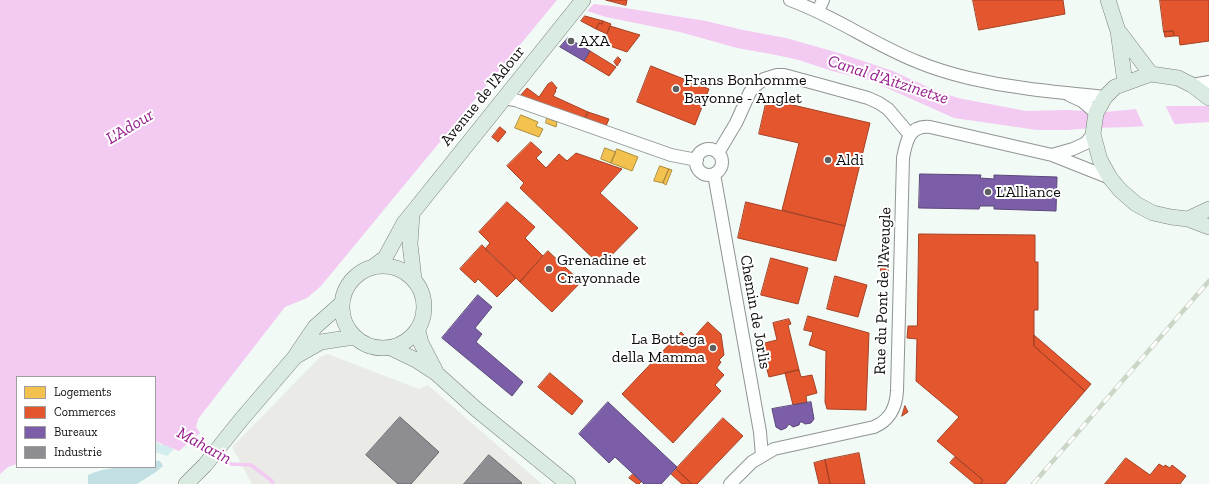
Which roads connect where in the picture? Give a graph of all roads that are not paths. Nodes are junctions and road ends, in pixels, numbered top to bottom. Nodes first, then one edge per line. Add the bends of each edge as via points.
1 (790, 0) edge
2 (1108, 0) edge
3 (583, 1) edge
4 (820, 6) edge
5 (1118, 31) junction
6 (1151, 74) junction
7 (1209, 82) edge
8 (1125, 83) junction
9 (1192, 85) junction
10 (1063, 92) junction
11 (1105, 97) junction
12 (504, 98) junction
13 (1209, 98) edge
14 (1096, 113) junction
15 (1093, 134) junction
16 (910, 135) junction
17 (718, 153) junction
18 (1052, 155) junction
19 (697, 160) junction
20 (714, 174) junction
21 (1110, 178) junction
22 (1209, 209) edge
23 (413, 212) junction
24 (1188, 219) junction
25 (1209, 227) edge
26 (374, 266) junction
27 (414, 279) junction
28 (342, 303) junction
29 (418, 331) junction
30 (354, 337) junction
31 (392, 348) junction
32 (294, 358) junction
33 (436, 373) junction
34 (762, 456) junction
35 (186, 484) edge
36 (568, 484) edge
37 (730, 484) edge

1 - 4 street
2 - 5 main road
3 - 12 main road, Avenue de l'Adour
4 - 10 street via 888,49 919,63 985,81
5 - 6 main road
5 - 8 main road
6 - 8 main road
6 - 9 main road via 1178,78
7 - 9 street
8 - 11 main road via 1115,87
9 - 13 main road
10 - 11 street
10 - 14 street via 1082,101
11 - 14 main road
12 - 19 street
12 - 23 main road, Avenue de l'Adour
14 - 15 main road
15 - 18 street via 1086,142 1073,149
15 - 21 main road via 1100,160
16 - 17 street via 888,109 868,98 777,75 764,79 750,92 736,123
16 - 18 street via 917,129 930,127
16 - 34 street, Rue du Pont de l'Aveugle via 903,158 897,391 894,409 885,421 874,427 784,447
17 - 19 street via 710,149 705,150 698,155
17 - 20 street via 722,162
18 - 21 street
19 - 20 street via 699,170 704,174
20 - 34 street, Chemin de Jorlis via 760,432
21 - 24 main road via 1136,204 1153,214
22 - 24 main road
23 - 26 main road, Avenue de l'Adour via 385,258
23 - 27 main road via 410,244
24 - 25 main road
26 - 27 main road via 396,267
26 - 28 main road via 351,281
27 - 29 main road via 421,288 425,310
28 - 30 main road via 344,321
28 - 32 main road via 315,327
29 - 31 main road via 402,345
29 - 33 main road
30 - 31 main road via 372,347
30 - 32 main road via 321,342
31 - 33 main road
32 - 35 main road via 205,465
33 - 36 main road
34 - 37 street, Rue du Pont de l'Aveugle

